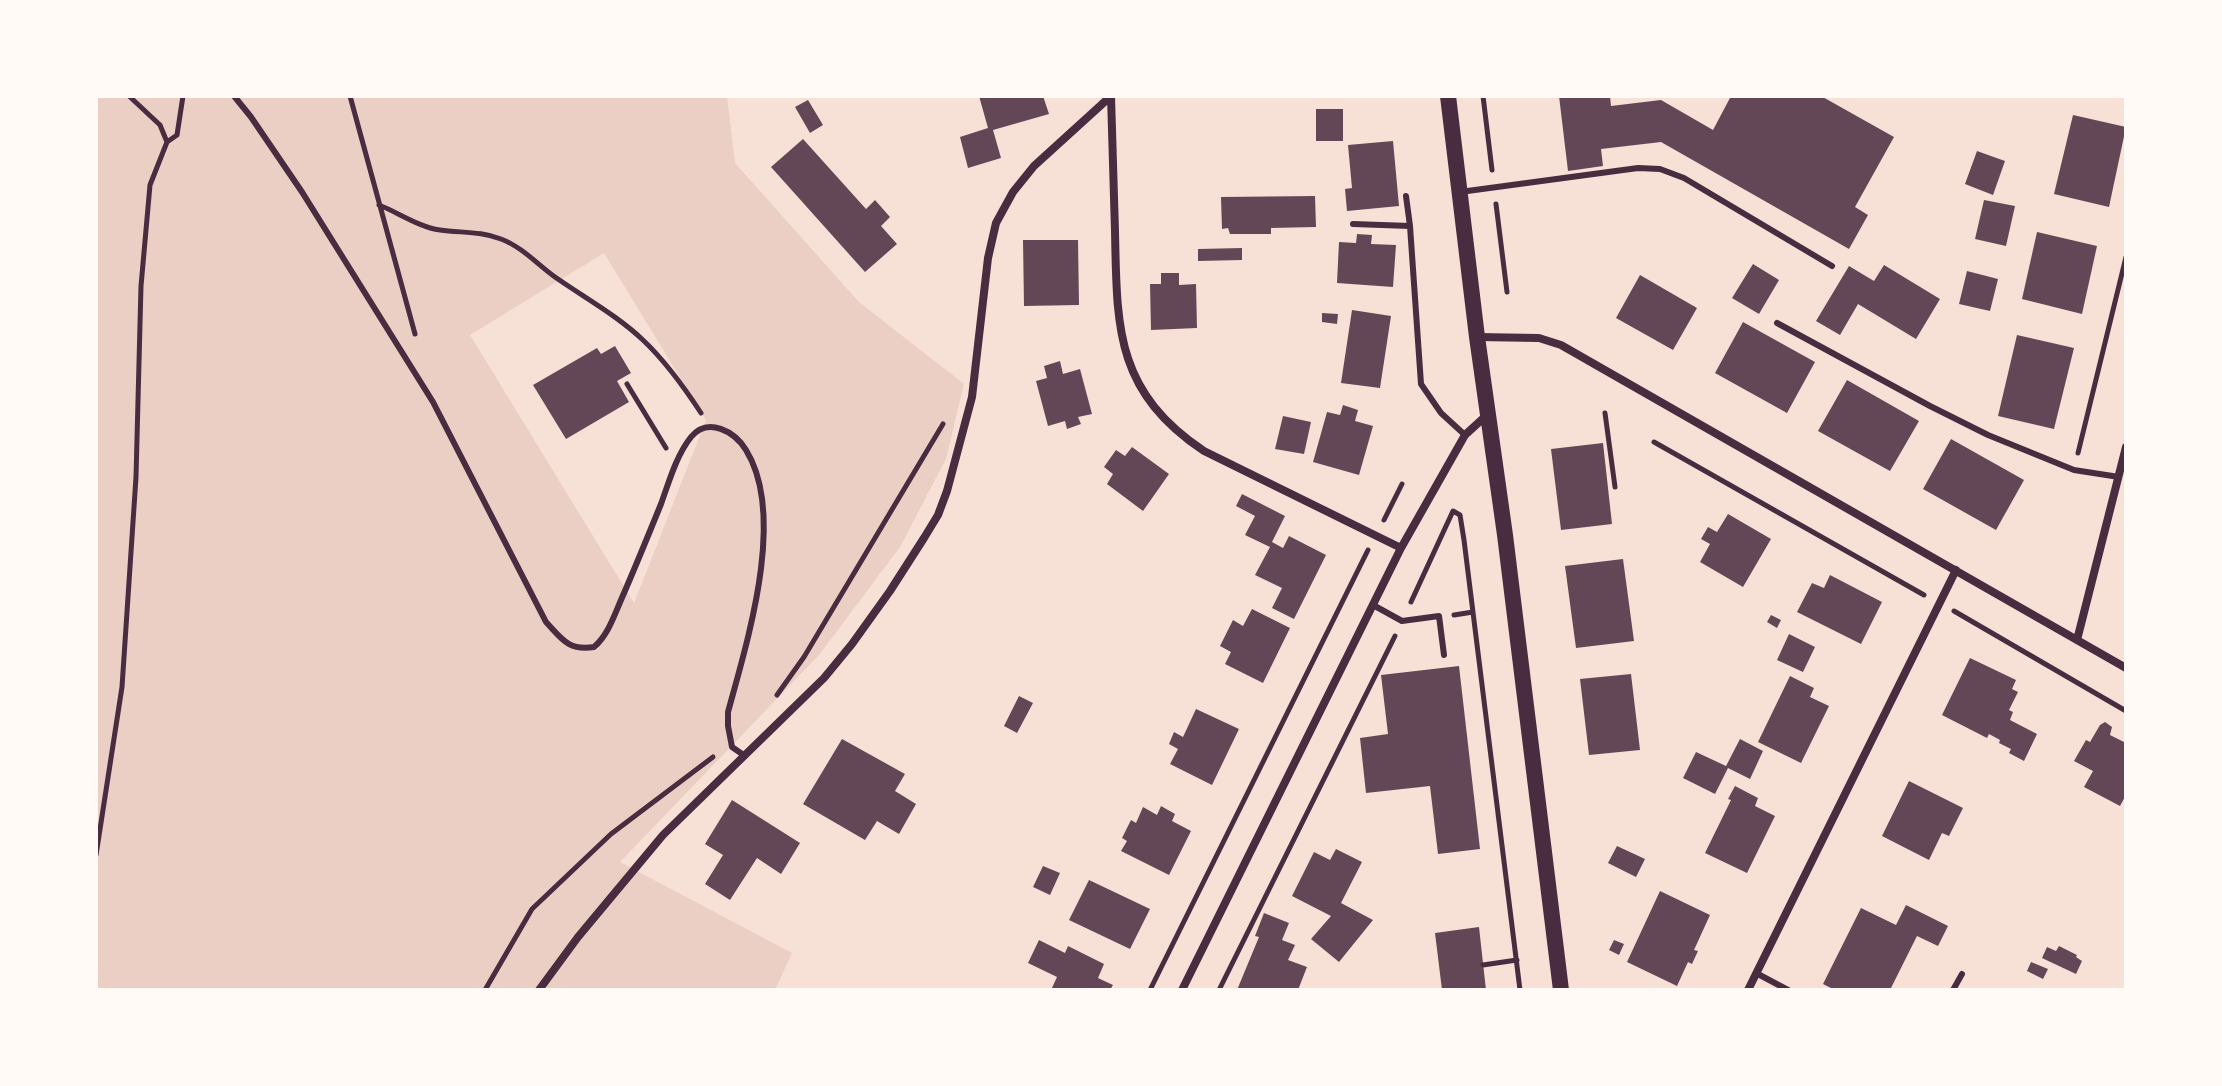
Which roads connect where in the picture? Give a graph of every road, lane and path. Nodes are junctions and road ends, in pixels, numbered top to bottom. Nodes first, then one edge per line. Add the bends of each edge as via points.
1 (129, 96) edge
2 (183, 96) edge
3 (234, 96) edge
4 (350, 96) edge
5 (1111, 96) edge
6 (1448, 96) edge
7 (167, 142) junction
8 (1460, 192) junction
9 (1406, 196) dead end
10 (379, 205) junction
11 (1353, 224) dead end
12 (1410, 226) junction
13 (2126, 257) edge
14 (1832, 266) dead end
15 (1777, 323) dead end
16 (1477, 337) junction
17 (417, 342) dead end
18 (627, 384) dead end
19 (972, 397) junction
20 (1605, 413) dead end
21 (1488, 414) junction
22 (710, 427) junction
23 (1465, 435) junction
24 (1654, 442) dead end
25 (2126, 447) edge
26 (666, 448) dead end
27 (2074, 470) junction
28 (2119, 477) junction
29 (1402, 484) dead end
30 (1615, 487) dead end
31 (1376, 535) junction
32 (1401, 548) junction
33 (1956, 570) junction
34 (1923, 595) dead end
35 (1373, 605) junction
36 (1958, 613) dead end
37 (1402, 621) junction
38 (2077, 640) junction
39 (1444, 655) dead end
40 (2126, 668) edge
41 (773, 700) dead end
42 (2126, 711) edge
43 (732, 747) junction
44 (745, 756) junction
45 (96, 855) edge
46 (1517, 960) junction
47 (1483, 965) dead end
48 (1756, 973) junction
49 (1962, 974) dead end
50 (485, 990) edge
51 (539, 990) edge
52 (1150, 990) edge
53 (1182, 990) edge
54 (1219, 990) edge
55 (1520, 990) edge
56 (1561, 990) edge
57 (1748, 990) edge
58 (1788, 990) edge
59 (1953, 990) edge

1 - 7 path via 160,125
2 - 7 path via 177,135
3 - 22 lane via 302,192 433,402 546,622 574,648 594,647 606,632 676,464 691,437
4 - 10 path
5 - 19 street via 1034,166 1003,207 988,258
5 - 31 street via 1119,316 1128,361 1149,402 1179,435 1204,451
6 - 8 main road
7 - 45 path via 150,185 122,687
8 - 14 lane via 1660,169
8 - 16 main road
9 - 12 lane
10 - 17 path
10 - 22 path via 422,226 501,239 533,257 642,339
11 - 12 lane
12 - 23 lane via 1421,384
13 - 27 path
15 - 27 lane via 1976,429
16 - 21 main road
16 - 33 street via 1539,338 1561,345
18 - 26 path
19 - 41 path via 945,421
19 - 44 street via 947,491 924,538 843,655
20 - 30 path
21 - 23 street
21 - 56 main road
22 - 43 lane via 731,433 744,446 762,499 762,561 753,621 728,712
23 - 32 street
24 - 34 path
25 - 28 street
27 - 28 lane
28 - 38 street
29 - 31 path
31 - 32 street
31 - 52 path
32 - 35 street
33 - 38 street
33 - 48 street
35 - 37 lane
35 - 53 street
36 - 42 path
37 - 39 lane via 1439,616
37 - 46 path via 1453,511 1460,515
37 - 54 path
38 - 40 street
43 - 44 lane
43 - 50 path via 704,762 611,834 532,909
44 - 51 street via 663,835
46 - 47 path
46 - 55 path
48 - 57 street
48 - 58 lane
49 - 59 lane

